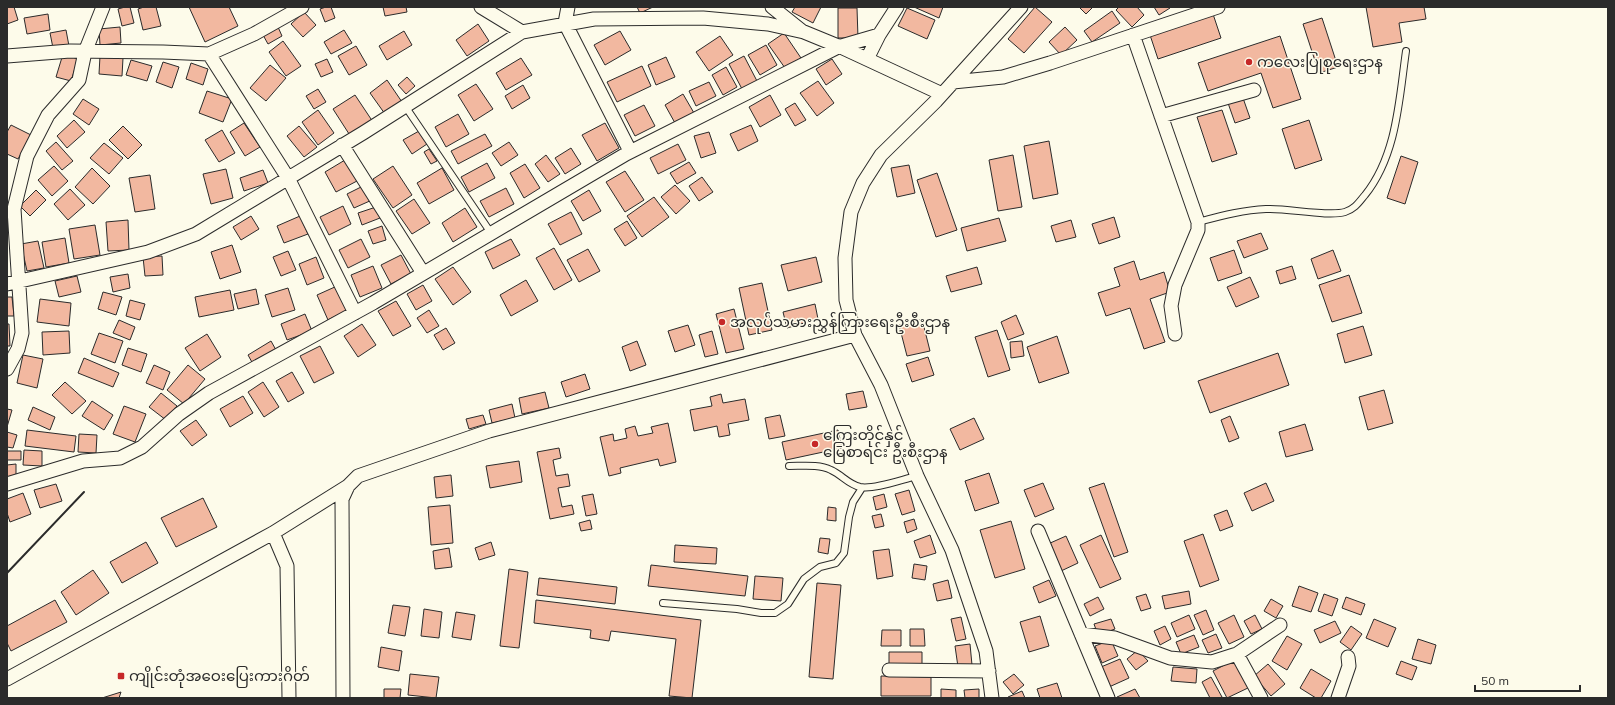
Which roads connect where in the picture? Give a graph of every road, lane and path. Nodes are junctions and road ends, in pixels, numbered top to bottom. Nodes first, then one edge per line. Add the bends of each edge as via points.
1 (103, 7) edge
2 (302, 7) edge
3 (481, 7) edge
4 (569, 7) edge
5 (772, 7) edge
6 (897, 7) edge
7 (1021, 7) edge
8 (1218, 7) edge
9 (1199, 11) edge
10 (565, 23) junction
11 (522, 32) junction
12 (804, 32) junction
13 (879, 35) junction
14 (1133, 35) junction
15 (838, 47) junction
16 (1406, 51) dead end
17 (86, 52) junction
18 (210, 54) junction
19 (7, 56) edge
20 (867, 59) junction
21 (953, 82) junction
22 (1254, 90) dead end
23 (942, 94) junction
24 (405, 106) junction
25 (1161, 116) junction
26 (342, 145) junction
27 (630, 151) junction
28 (288, 178) junction
29 (11, 209) edge
30 (1198, 222) junction
31 (491, 234) junction
32 (423, 273) junction
33 (13, 283) edge
34 (355, 313) junction
35 (1175, 334) dead end
36 (855, 335) junction
37 (7, 369) edge
38 (789, 466) dead end
39 (918, 476) junction
40 (7, 484) edge
41 (348, 486) junction
42 (862, 488) junction
43 (1038, 531) dead end
44 (273, 534) junction
45 (663, 603) dead end
46 (1280, 625) dead end
47 (1081, 634) junction
48 (1237, 654) junction
49 (1348, 657) dead end
50 (889, 670) dead end
51 (989, 671) junction
52 (7, 679) edge
53 (289, 698) edge
54 (344, 698) edge
55 (992, 698) edge
56 (1108, 698) edge
57 (1261, 698) edge
58 (1338, 698) edge

1 - 17 street
2 - 18 street via 254,34
3 - 11 street
4 - 10 street
5 - 12 street
6 - 13 street
7 - 21 street
8 - 9 street
9 - 14 street
10 - 11 street
10 - 12 street via 594,19 703,18 768,24
10 - 27 street
11 - 24 street
12 - 15 street
13 - 15 street
13 - 20 street
14 - 21 street via 1050,64 1003,77
14 - 25 street
15 - 20 street
15 - 27 street
16 - 30 lane via 1392,139 1376,181 1355,207 1344,212 1290,209 1244,211
17 - 18 street
17 - 19 street
17 - 29 street via 79,80 48,115 27,156
18 - 28 street
20 - 23 street
21 - 23 street
22 - 25 street
23 - 36 street via 881,155 863,183 851,212 845,258 846,300
24 - 26 street
24 - 31 lane
25 - 30 street
26 - 28 street
26 - 32 street
27 - 31 street
28 - 33 street via 196,234 148,252
28 - 34 street
29 - 33 street
30 - 35 street via 1198,230 1175,285 1170,306
31 - 32 street
32 - 34 street
33 - 37 street via 22,333 18,349
34 - 40 street via 209,393 136,450 120,458 83,461
36 - 39 street via 881,385
36 - 41 street via 489,431 358,476
38 - 42 lane via 822,466
39 - 42 lane
39 - 51 street via 952,550 986,651
41 - 44 street
41 - 54 street via 342,499
42 - 45 lane via 853,502 844,553 836,563 820,567 804,579 788,604 775,613
43 - 47 street
44 - 52 street
44 - 53 street via 287,566
46 - 48 street
47 - 48 street via 1114,638 1170,658 1212,662
47 - 56 street
48 - 57 street
49 - 58 street via 1349,666
50 - 51 street
51 - 55 street

